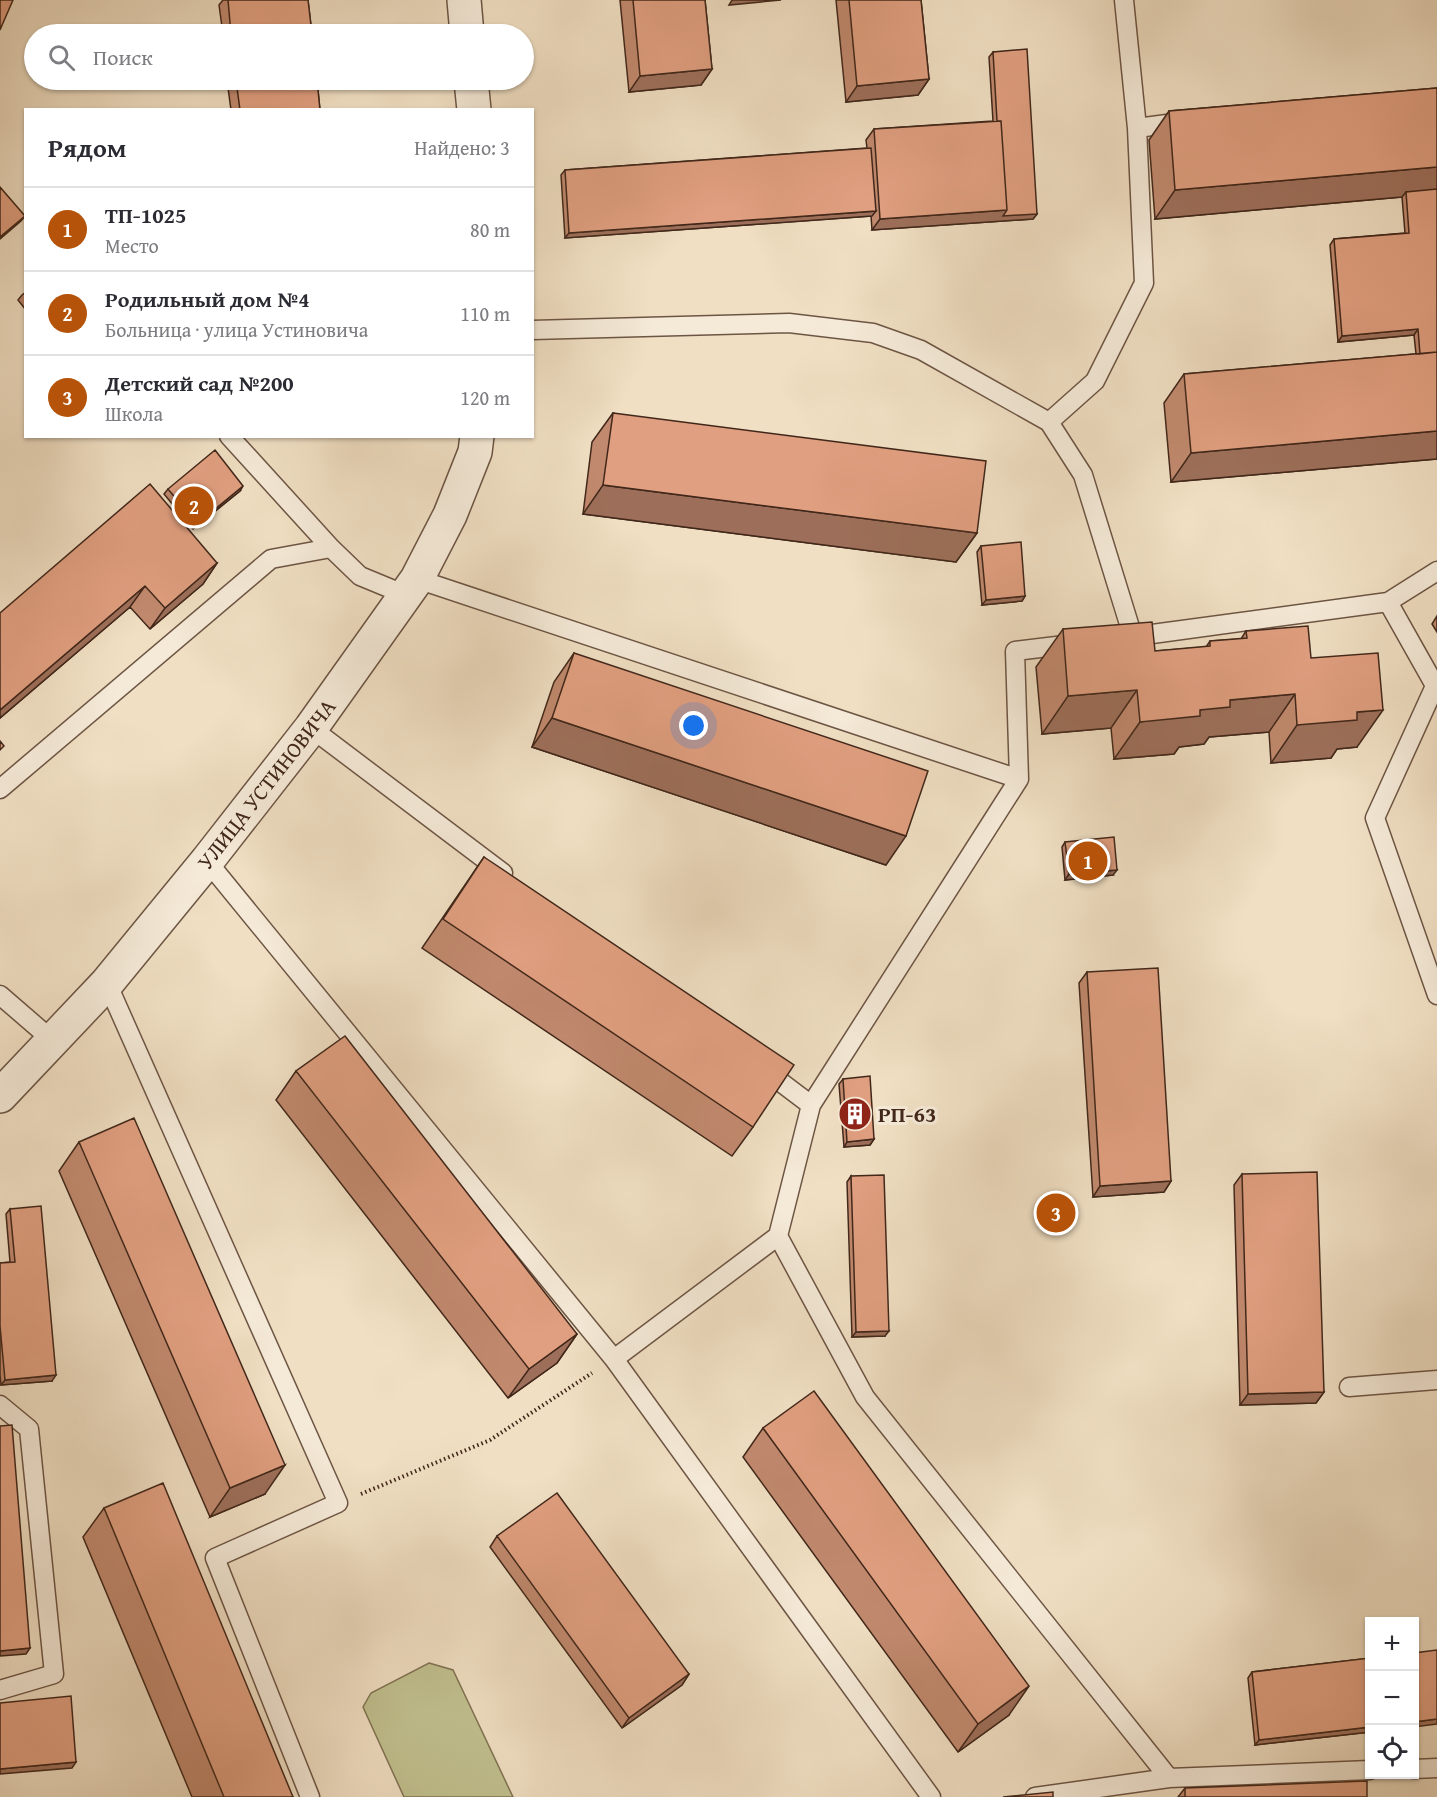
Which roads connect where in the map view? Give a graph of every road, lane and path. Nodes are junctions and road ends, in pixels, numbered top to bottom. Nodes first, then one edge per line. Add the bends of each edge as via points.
1 (464, 0) edge
2 (1124, 0) edge
3 (466, 24) edge
4 (472, 90) edge
5 (474, 108) edge
6 (1195, 120) edge
7 (1137, 128) junction
8 (534, 330) edge
9 (1049, 422) junction
10 (231, 438) edge
11 (477, 438) edge
12 (331, 548) junction
13 (1437, 571) edge
14 (411, 587) junction
15 (1388, 602) junction
16 (1133, 637) junction
17 (1109, 640) edge
18 (1085, 643) edge
19 (1436, 688) edge
20 (311, 728) junction
21 (1019, 779) junction
22 (0, 789) edge
23 (207, 861) junction
24 (518, 885) edge
25 (107, 983) junction
26 (1437, 994) edge
27 (0, 995) edge
28 (52, 1040) junction
29 (745, 1055) edge
30 (0, 1096) edge
31 (811, 1105) junction
32 (778, 1236) junction
33 (614, 1359) junction
34 (1437, 1380) edge
35 (1348, 1387) dead end
36 (0, 1405) edge
37 (338, 1503) junction
38 (0, 1690) edge
39 (1437, 1768) edge
40 (1419, 1769) edge
41 (1365, 1770) edge
42 (1169, 1778) junction
43 (310, 1797) edge
44 (930, 1797) edge
45 (1035, 1797) edge

1 - 3 street
2 - 7 lane
4 - 5 street
6 - 7 lane
7 - 9 lane via 1144,283 1095,381
8 - 9 lane via 789,323 873,333 921,350
9 - 16 lane via 1083,475
10 - 12 lane
11 - 14 street, УЛИЦА УСТИНОВИЧА via 450,516
12 - 14 lane via 360,576
12 - 22 lane via 272,560
13 - 15 lane
14 - 20 street, УЛИЦА УСТИНОВИЧА
14 - 21 lane
15 - 16 lane
15 - 19 lane
16 - 17 lane
18 - 21 lane via 1015,651
19 - 26 lane via 1375,818
20 - 23 street, УЛИЦА УСТИНОВИЧА
20 - 24 lane
21 - 31 lane
23 - 25 street, УЛИЦА УСТИНОВИЧА
23 - 33 lane
25 - 28 street, УЛИЦА УСТИНОВИЧА
25 - 37 lane
27 - 28 lane
28 - 30 street, УЛИЦА УСТИНОВИЧА
29 - 31 lane
31 - 32 lane
32 - 33 lane
32 - 42 lane via 865,1397
33 - 37 path via 490,1440
33 - 44 lane
34 - 35 lane
36 - 38 lane via 28,1429 54,1674
37 - 43 lane via 215,1558
39 - 40 lane
41 - 42 lane
42 - 45 lane

